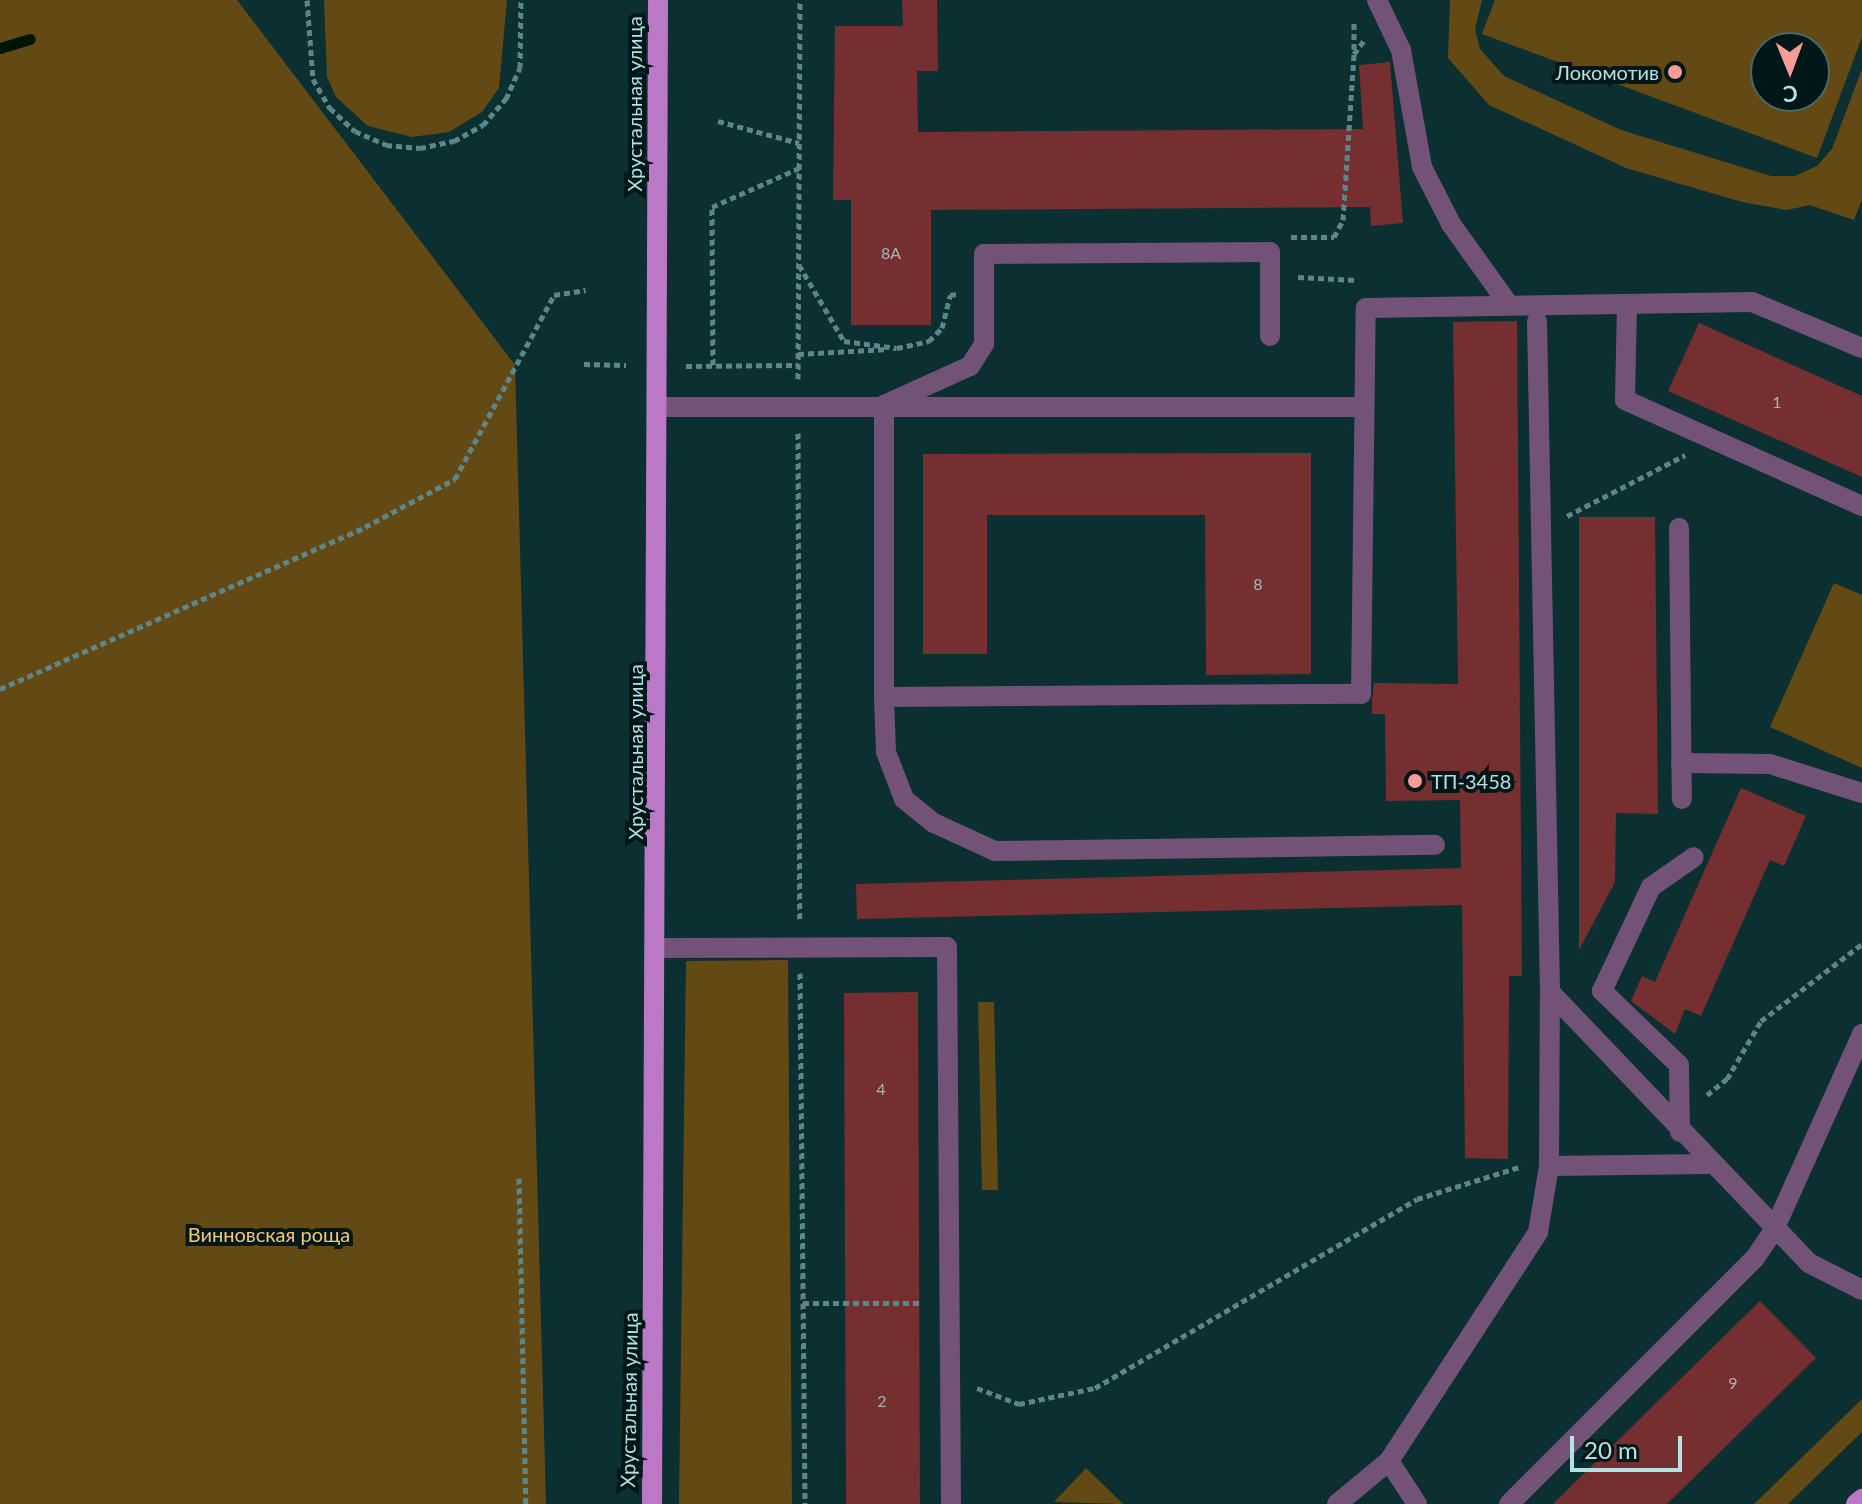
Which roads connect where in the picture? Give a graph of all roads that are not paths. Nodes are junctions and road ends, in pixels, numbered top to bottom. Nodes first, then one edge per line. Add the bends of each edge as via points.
1 (658, 0) edge
2 (1377, 0) edge
3 (1627, 304) junction
4 (1509, 305) junction
5 (1537, 321) dead end
6 (1270, 336) dead end
7 (1862, 348) edge
8 (884, 405) junction
9 (659, 407) junction
10 (1363, 407) junction
11 (1862, 506) edge
12 (1679, 528) dead end
13 (884, 697) junction
14 (1681, 763) junction
15 (1862, 793) edge
16 (1682, 799) dead end
17 (1435, 845) dead end
18 (1694, 857) dead end
19 (658, 948) junction
20 (1550, 992) junction
21 (1862, 1034) edge
22 (1680, 1132) junction
23 (1709, 1164) junction
24 (1549, 1166) junction
25 (1774, 1230) junction
26 (1862, 1290) edge
27 (1389, 1461) junction
28 (1862, 1499) edge
29 (652, 1504) edge
30 (951, 1504) edge
31 (1337, 1504) edge
32 (1417, 1504) edge
33 (1509, 1504) edge
34 (1856, 1504) edge

1 - 9 main road, Хрустальная улица
2 - 4 lane via 1401,50 1422,167 1451,224
3 - 4 lane
3 - 7 lane via 1752,302
3 - 11 lane via 1625,400
4 - 10 lane via 1366,308
5 - 20 lane
6 - 8 lane via 1270,252 984,254 984,344 970,366
8 - 9 lane
8 - 10 lane via 922,410
8 - 13 lane
9 - 19 main road, Хрустальная улица
10 - 13 lane via 1361,694
12 - 14 lane
13 - 17 lane via 886,752 904,799 934,823 995,851
14 - 15 lane via 1770,764
14 - 16 lane
18 - 22 lane via 1651,887 1602,991 1679,1065
19 - 29 main road, Хрустальная улица
19 - 30 lane via 947,947
20 - 22 lane
20 - 24 lane
21 - 25 lane
22 - 23 lane
23 - 24 lane
23 - 25 lane
24 - 27 lane via 1538,1232
25 - 26 lane via 1809,1263
25 - 33 lane via 1755,1258
27 - 31 lane
27 - 32 lane
28 - 34 main road

